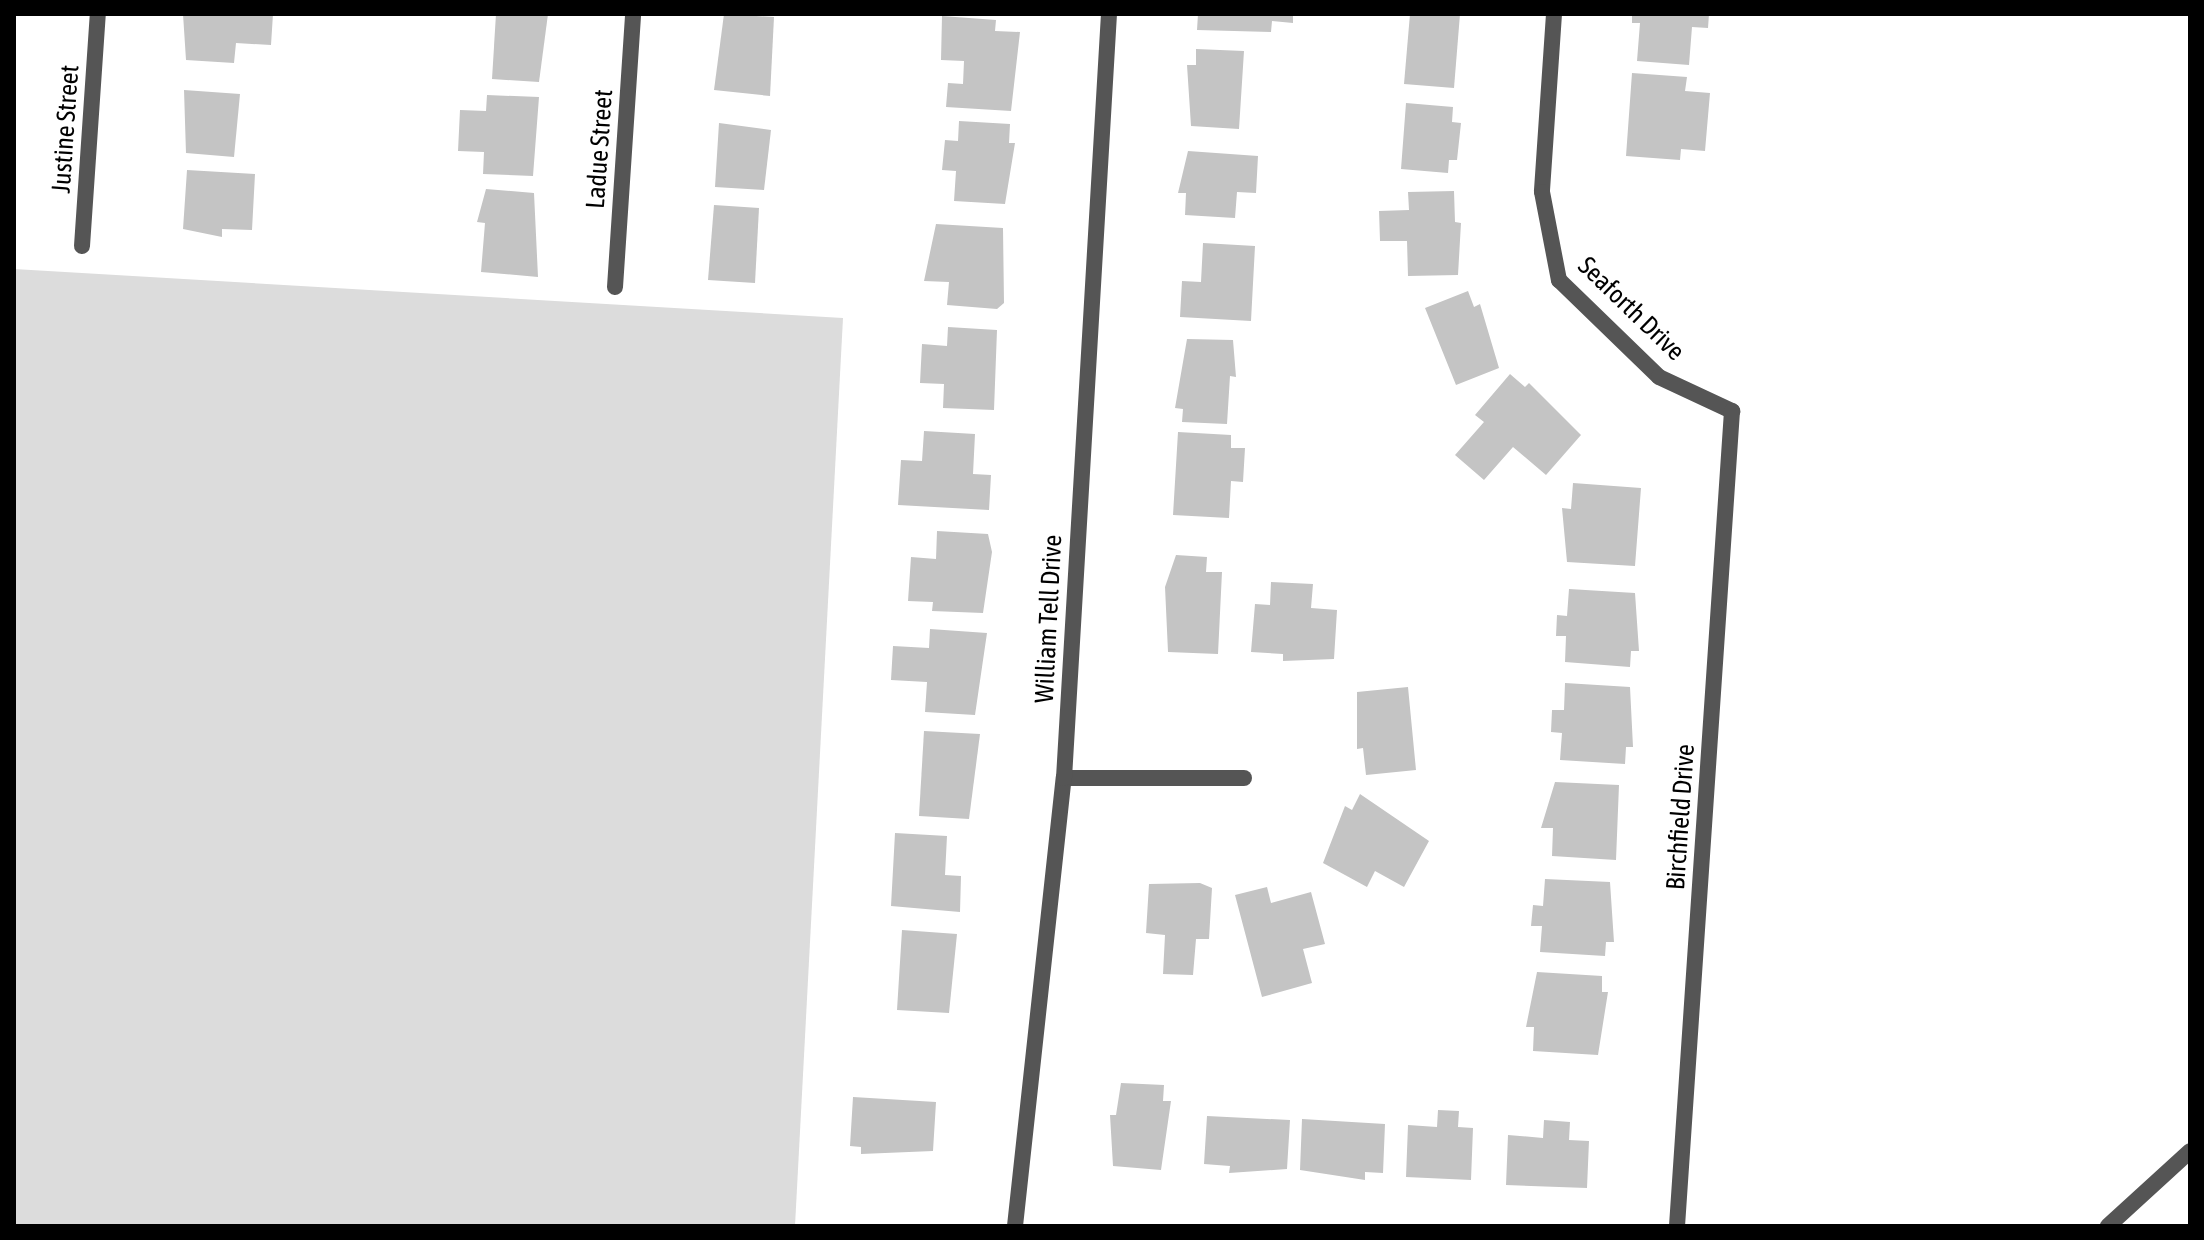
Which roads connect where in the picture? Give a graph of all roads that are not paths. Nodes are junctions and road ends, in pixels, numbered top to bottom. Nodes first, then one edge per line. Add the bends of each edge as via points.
1 (98, 14) edge
2 (633, 14) edge
3 (1109, 14) edge
4 (1554, 14) edge
5 (82, 246) dead end
6 (615, 287) dead end
7 (1732, 411) joint
8 (1064, 778) junction
9 (1244, 778) dead end
10 (2190, 1151) edge
11 (1015, 1226) edge
12 (1677, 1226) edge
13 (2108, 1226) edge

1 - 5 street, Justine Street
2 - 6 street, Ladue Street
3 - 8 street, William Tell Drive
4 - 7 street, Seaforth Drive via 1542,192 1559,280 1659,377
7 - 12 street, Birchfield Drive
8 - 9 street
8 - 11 street, William Tell Drive
10 - 13 street

